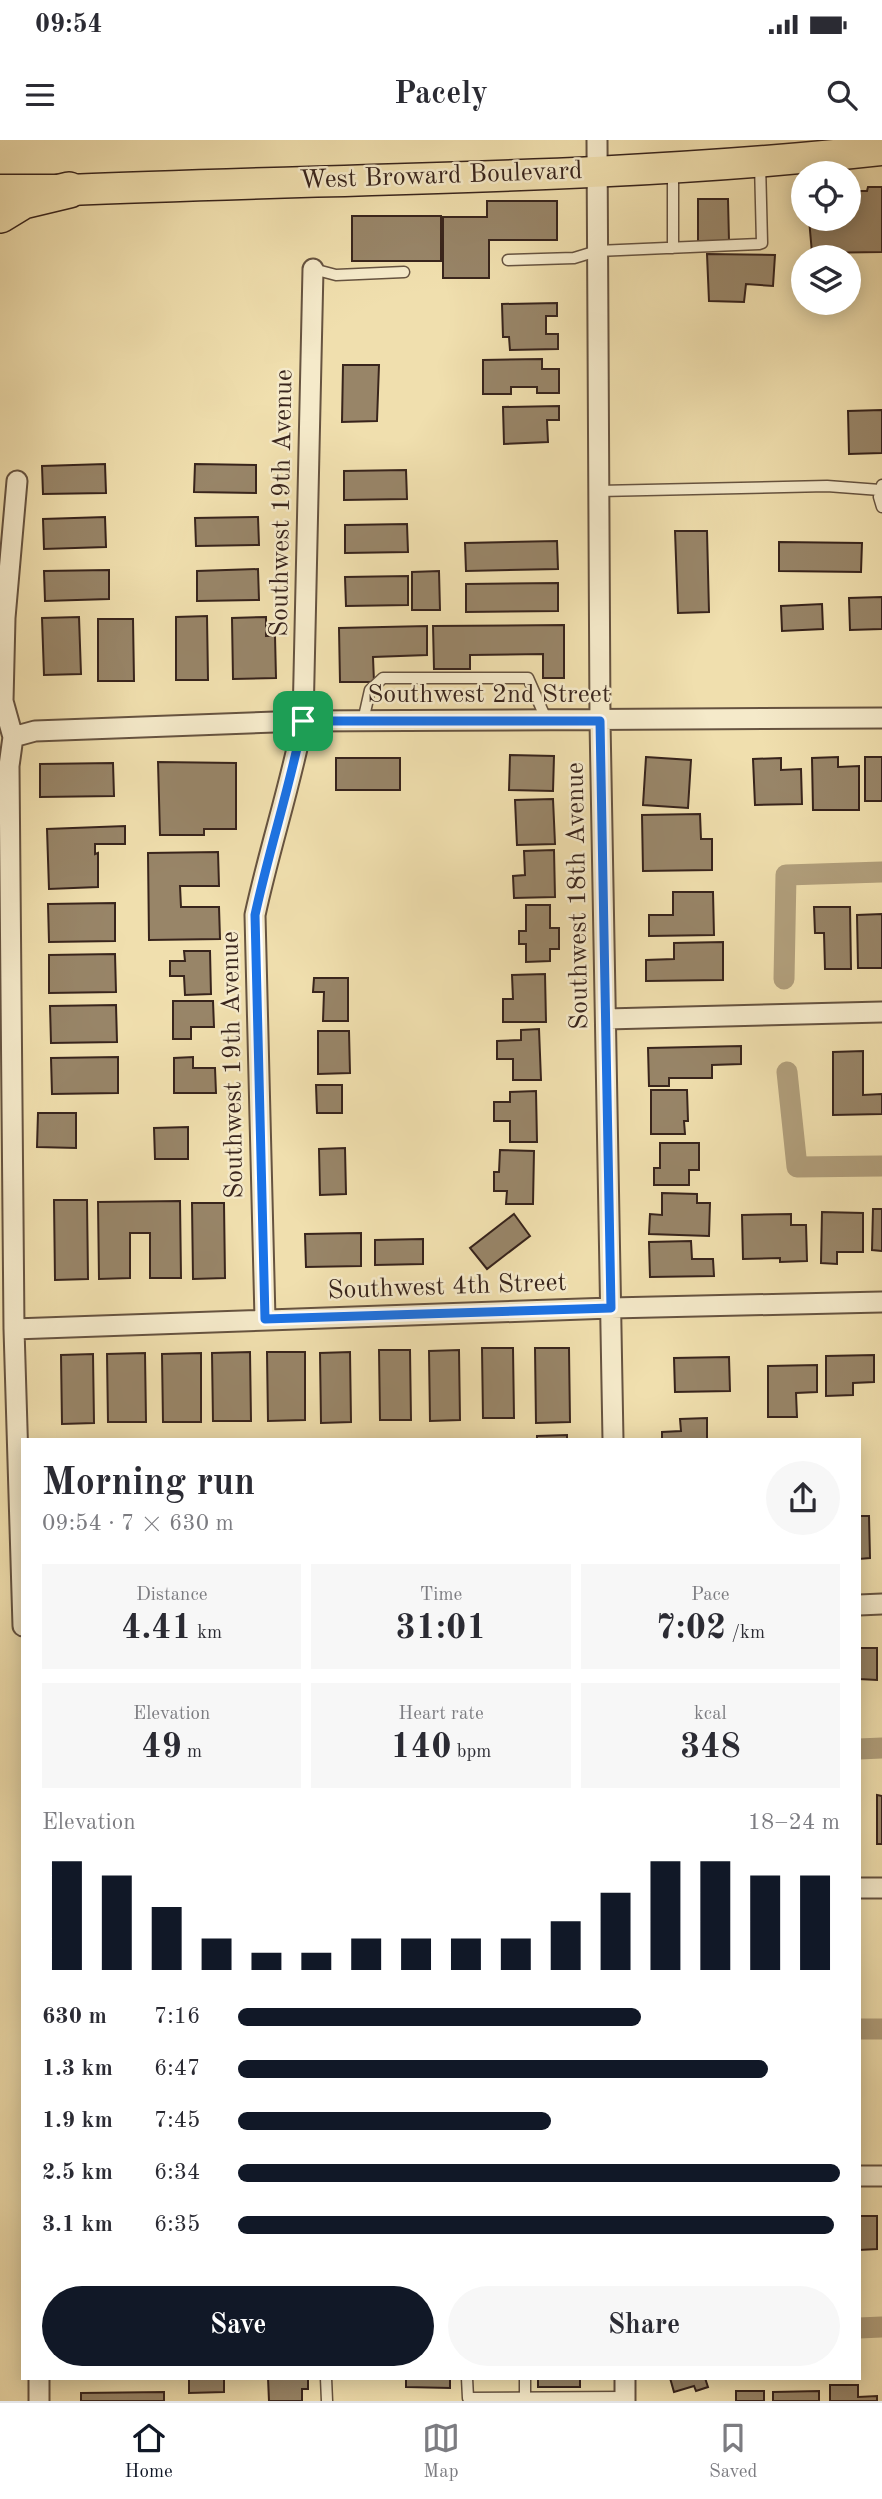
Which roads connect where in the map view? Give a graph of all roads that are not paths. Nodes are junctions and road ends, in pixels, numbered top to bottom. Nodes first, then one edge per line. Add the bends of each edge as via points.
1 (597, 140) edge
2 (882, 150) edge
3 (760, 163) junction
4 (673, 167) junction
5 (596, 171) junction
6 (0, 190) edge
7 (69, 190) junction
8 (0, 215) edge
9 (673, 248) junction
10 (597, 251) junction
11 (508, 261) dead end
12 (313, 269) joint
13 (404, 272) dead end
14 (17, 481) dead end
15 (881, 487) edge
16 (599, 491) junction
17 (882, 507) edge
18 (882, 718) edge
19 (303, 721) junction
20 (363, 721) junction
21 (547, 721) junction
22 (600, 721) junction
23 (13, 737) junction
24 (882, 1012) edge
25 (606, 1019) junction
26 (882, 1302) edge
27 (611, 1308) junction
28 (265, 1319) junction
29 (14, 1329) junction
30 (613, 1438) edge
31 (21, 1527) edge
32 (882, 1604) edge
33 (861, 1605) edge
34 (861, 1888) edge
35 (882, 1888) edge
36 (861, 2176) edge
37 (882, 2176) edge
38 (39, 2380) edge
39 (326, 2380) edge
40 (467, 2380) edge
41 (525, 2380) edge
42 (625, 2392) edge
43 (525, 2398) junction
44 (39, 2401) edge
45 (327, 2401) edge

1 - 5 street, Southwest 18th Avenue
2 - 3 main road, West Broward Boulevard
3 - 4 main road, West Broward Boulevard
3 - 9 lane via 762,243
4 - 5 main road, West Broward Boulevard
4 - 9 lane
5 - 7 main road, West Broward Boulevard
5 - 10 street, Southwest 18th Avenue
6 - 7 main road, West Broward Boulevard
7 - 8 highway via 23,201
9 - 10 lane
10 - 11 lane via 574,258
10 - 16 street, Southwest 18th Avenue
12 - 13 lane via 336,275
12 - 19 street, Southwest 19th Avenue
14 - 23 street via 3,701
15 - 16 lane
15 - 17 lane
16 - 22 street, Southwest 18th Avenue
18 - 22 street, Southwest 2nd Street
19 - 20 street, Southwest 2nd Street
19 - 23 street, Southwest 2nd Street via 35,731
19 - 28 street, Southwest 19th Avenue via 255,915
20 - 21 street, Southwest 2nd Street
20 - 21 lane via 370,690 383,678 528,678
21 - 22 street, Southwest 2nd Street
22 - 25 street, Southwest 18th Avenue
23 - 29 street via 9,766
24 - 25 street
25 - 27 street, Southwest 18th Avenue
26 - 27 street, Southwest 4th Street
27 - 28 street, Southwest 4th Street
27 - 30 street, Southwest 18th Avenue
28 - 29 street, Southwest 4th Street
29 - 31 street
32 - 33 street
34 - 35 street
36 - 37 street
38 - 44 street
39 - 45 lane
40 - 43 lane via 468,2398
41 - 43 lane
42 - 43 lane

